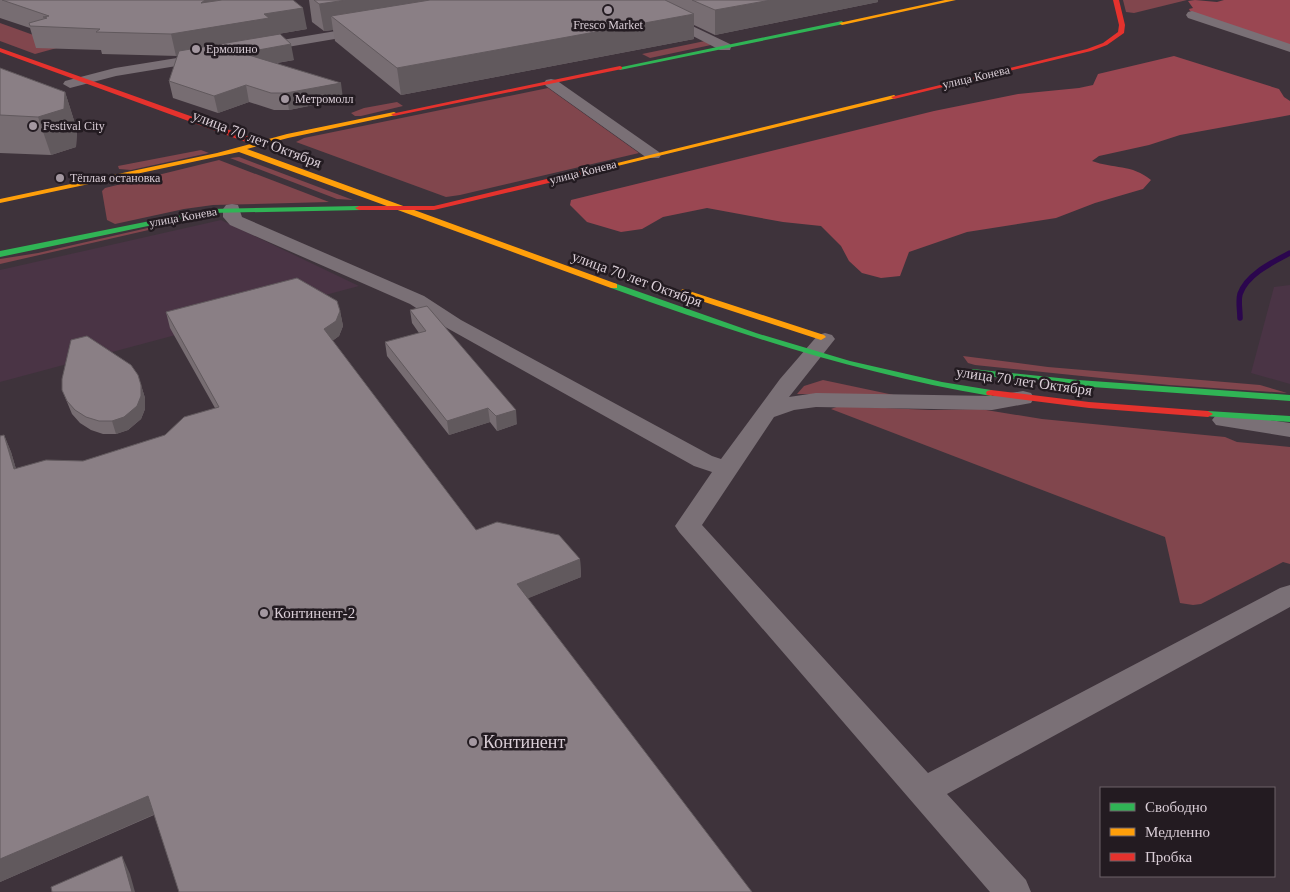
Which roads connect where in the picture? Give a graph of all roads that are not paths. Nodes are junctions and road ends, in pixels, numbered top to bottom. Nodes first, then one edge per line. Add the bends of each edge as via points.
1 (629, 0) edge
2 (953, 0) edge
3 (1116, 0) edge
4 (1192, 15) dead end
5 (379, 28) edge
6 (725, 48) junction
7 (1290, 48) edge
8 (0, 50) edge
9 (246, 50) edge
10 (219, 55) edge
11 (0, 58) edge
12 (77, 82) junction
13 (551, 83) junction
14 (257, 143) junction
15 (239, 149) junction
16 (653, 154) junction
17 (0, 200) edge
18 (398, 208) junction
19 (434, 208) junction
20 (232, 209) junction
21 (452, 213) dead end
22 (0, 254) edge
23 (672, 288) dead end
24 (823, 345) junction
25 (957, 370) dead end
26 (1023, 398) junction
27 (1290, 398) edge
28 (768, 412) junction
29 (1173, 412) junction
30 (1290, 419) edge
31 (1290, 430) edge
32 (727, 469) junction
33 (1290, 595) edge
34 (924, 792) junction
35 (1013, 892) edge

1 - 6 street
2 - 6 main road
3 - 16 main road, улица Конева via 1121,33 1106,44 1089,50
4 - 7 street
5 - 9 street
6 - 13 main road
8 - 12 main road, улица 70 лет Октября
10 - 12 street via 115,72
11 - 12 main road, улица 70 лет Октября
12 - 14 main road, улица 70 лет Октября
12 - 15 main road, улица 70 лет Октября
13 - 14 main road
13 - 16 street
14 - 15 main road
14 - 19 main road, улица 70 лет Октября
15 - 17 main road
15 - 18 main road, улица 70 лет Октября
16 - 19 main road, улица Конева
18 - 19 main road, улица Конева
18 - 20 main road, улица Конева
18 - 24 main road, улица 70 лет Октября via 747,334
19 - 21 main road, улица 70 лет Октября
20 - 22 main road, улица Конева via 170,218
20 - 32 street via 236,222 417,300 454,324 703,461
23 - 24 main road, улица 70 лет Октября
24 - 26 main road, улица 70 лет Октября via 883,373
24 - 28 street
25 - 27 main road, улица 70 лет Октября via 1078,383
26 - 28 street via 992,404 816,400
26 - 29 main road, улица 70 лет Октября
28 - 32 street
29 - 30 main road, улица 70 лет Октября
29 - 31 street
32 - 34 street via 688,526
33 - 34 street
34 - 35 street

